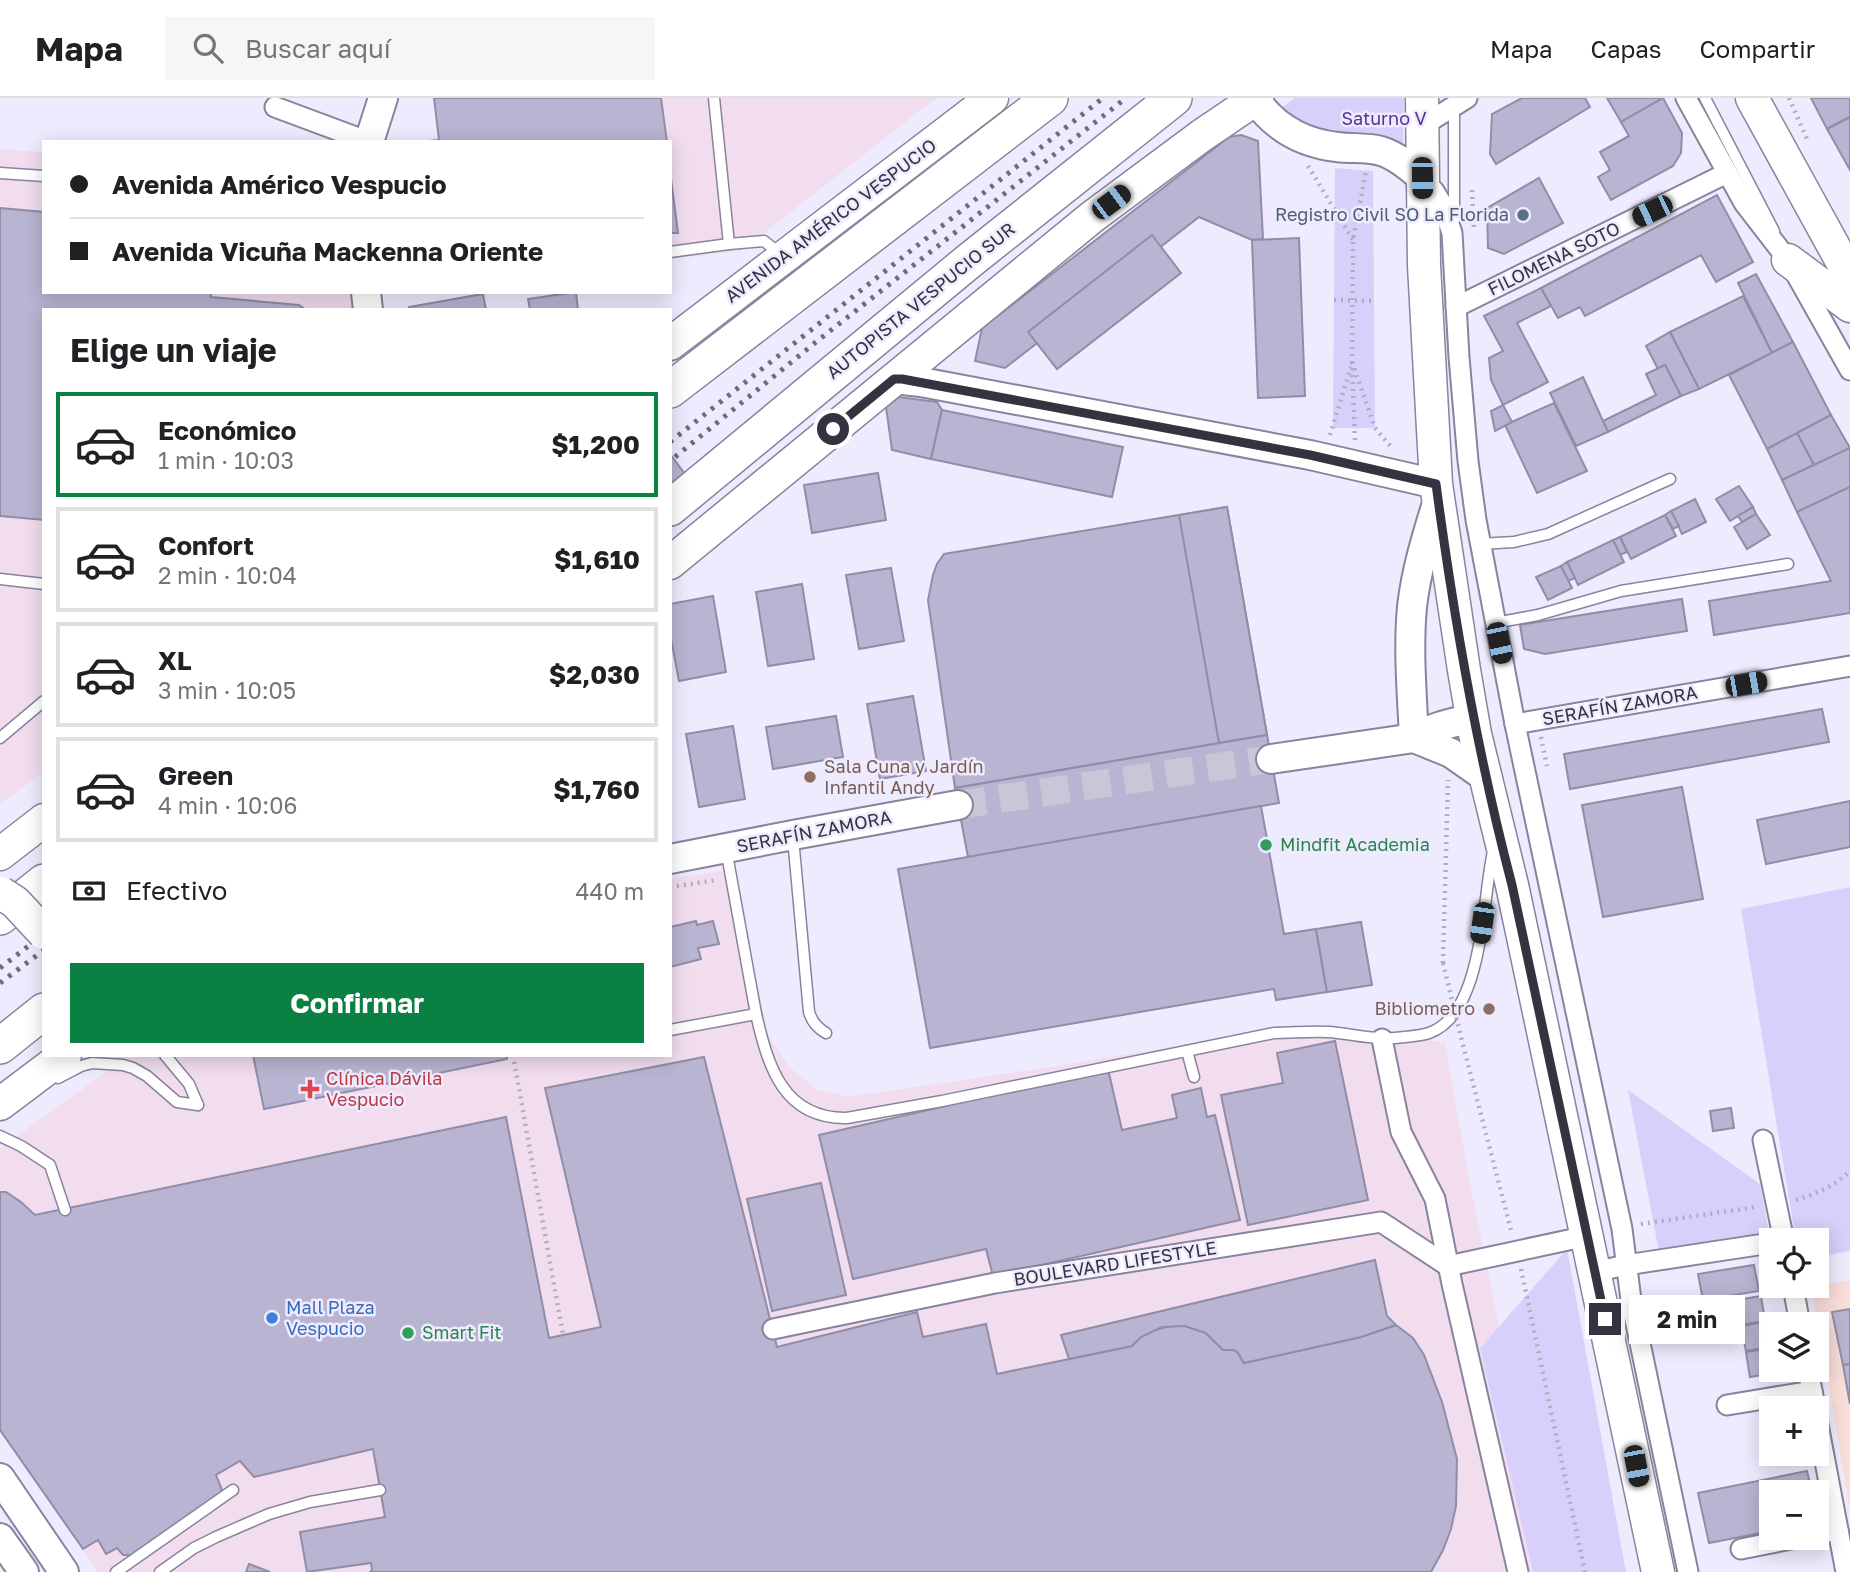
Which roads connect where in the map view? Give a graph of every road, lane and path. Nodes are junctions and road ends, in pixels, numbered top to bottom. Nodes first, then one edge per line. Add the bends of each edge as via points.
1 (383, 98) edge
2 (714, 98) edge
3 (992, 98) edge
4 (1050, 98) edge
5 (1174, 98) edge
6 (1256, 98) edge
7 (1686, 98) edge
8 (1705, 98) edge
9 (1752, 98) edge
10 (1458, 101) edge
11 (275, 107) dead end
12 (1422, 112) edge
13 (364, 140) edge
14 (370, 140) edge
15 (1307, 164) dead end
16 (1367, 169) dead end
17 (0, 173) edge
18 (1727, 173) junction
19 (42, 176) edge
20 (1422, 178) junction
21 (1472, 178) dead end
22 (1474, 231) dead end
23 (1353, 240) junction
24 (729, 244) junction
25 (1454, 244) junction
26 (672, 252) edge
27 (785, 258) junction
28 (1788, 260) junction
29 (1848, 267) edge
30 (1334, 300) dead end
31 (1353, 300) junction
32 (1375, 301) dead end
33 (1850, 306) edge
34 (1456, 307) junction
35 (672, 343) edge
36 (1352, 362) junction
37 (1850, 370) edge
38 (894, 379) junction
39 (672, 388) edge
40 (1393, 449) dead end
41 (1321, 457) junction
42 (1357, 466) junction
43 (1469, 479) junction
44 (1670, 479) dead end
45 (1437, 492) junction
46 (672, 506) edge
47 (1480, 544) junction
48 (672, 561) edge
49 (1788, 564) dead end
50 (0, 579) edge
51 (42, 584) edge
52 (1495, 623) junction
53 (1850, 666) edge
54 (42, 704) edge
55 (1472, 718) junction
56 (1538, 720) junction
57 (1515, 724) junction
58 (0, 738) edge
59 (1414, 738) junction
60 (1271, 759) tunnel mouth
61 (1485, 776) junction
62 (1550, 778) dead end
63 (1448, 780) dead end
64 (958, 805) tunnel mouth
65 (42, 822) edge
66 (1498, 834) junction
67 (793, 835) junction
68 (726, 849) junction
69 (0, 854) edge
70 (672, 859) edge
71 (731, 877) junction
72 (42, 884) edge
73 (672, 887) edge
74 (0, 893) edge
75 (0, 917) edge
76 (42, 931) edge
77 (42, 1014) edge
78 (756, 1014) junction
79 (672, 1030) edge
80 (826, 1033) dead end
81 (1382, 1039) junction
82 (0, 1046) edge
83 (1187, 1051) junction
84 (167, 1057) edge
85 (513, 1057) edge
86 (58, 1069) edge
87 (1194, 1077) dead end
88 (40, 1087) dead end
89 (0, 1104) edge
90 (0, 1136) edge
91 (1763, 1140) dead end
92 (1850, 1171) edge
93 (1777, 1204) junction
94 (65, 1210) dead end
95 (1641, 1224) dead end
96 (1782, 1228) edge
97 (1587, 1236) junction
98 (1759, 1245) edge
99 (1517, 1251) junction
100 (1626, 1265) junction
101 (1448, 1266) junction
102 (1594, 1272) junction
103 (772, 1329) dead end
104 (564, 1335) dead end
105 (1727, 1405) dead end
106 (1759, 1405) edge
107 (1826, 1466) edge
108 (0, 1478) edge
109 (233, 1490) dead end
110 (380, 1490) dead end
111 (1645, 1517) junction
112 (1838, 1530) junction
113 (1829, 1532) edge
114 (0, 1538) edge
115 (1759, 1545) edge
116 (1741, 1549) dead end
117 (24, 1572) edge
118 (64, 1572) edge
119 (116, 1572) edge
120 (160, 1572) edge
121 (1518, 1572) edge
122 (1585, 1572) edge
123 (1647, 1572) edge
124 (1658, 1572) edge
125 (1688, 1572) edge
126 (1846, 1572) edge

1 - 14 street
2 - 24 lane
3 - 27 main road, AVENIDA AMÉRICO VESPUCIO
4 - 39 highway
5 - 46 highway, AUTOPISTA VESPUCIO SUR
6 - 20 street via 1264,112 1299,137 1321,145 1381,151
6 - 38 main road via 1092,217
7 - 18 street
8 - 28 lane
9 - 29 main road
10 - 12 street
10 - 25 lane
11 - 13 street
12 - 20 main road
15 - 23 path
16 - 23 path
17 - 19 lane
18 - 28 street
18 - 34 street, FILOMENA SOTO
20 - 25 street via 1443,206
20 - 45 main road
21 - 22 path
23 - 31 path
24 - 26 lane
24 - 27 lane via 764,241
25 - 34 street
27 - 35 main road, AVENIDA AMÉRICO VESPUCIO
28 - 33 main road
28 - 37 street
30 - 31 path
31 - 32 path
31 - 36 path
34 - 43 street
36 - 40 path via 1375,428
36 - 41 path
36 - 42 path
38 - 41 street
38 - 48 main road
41 - 42 street
42 - 45 street
43 - 45 street
43 - 47 street
44 - 47 lane via 1548,534
45 - 55 main road
45 - 59 street via 1412,606
47 - 52 street
49 - 52 lane via 1620,591
50 - 51 lane
52 - 57 street
53 - 56 street, SERAFÍN ZAMORA
54 - 58 lane
55 - 59 street via 1440,725
55 - 61 main road
56 - 57 street, SERAFÍN ZAMORA
56 - 62 path
57 - 100 street
59 - 60 street
59 - 61 street via 1451,752
61 - 66 main road
63 - 99 path, bridge via 1443,963
64 - 67 street, SERAFÍN ZAMORA
65 - 69 main road
66 - 81 lane via 1465,998 1450,1018 1430,1033
66 - 97 main road
67 - 68 street, SERAFÍN ZAMORA
67 - 80 lane via 809,1012 818,1029
68 - 70 street, SERAFÍN ZAMORA
68 - 71 lane
71 - 73 path
71 - 78 lane
72 - 75 highway
74 - 76 main road, bridge
77 - 82 highway
78 - 79 lane
78 - 83 lane via 781,1086 810,1112 834,1118
81 - 83 lane via 1328,1032 1274,1033
81 - 101 street via 1401,1132 1436,1199
83 - 87 lane
84 - 86 lane via 189,1084 198,1105 177,1102 147,1076 123,1065 92,1063
85 - 104 path
86 - 89 main road
88 - 89 lane
90 - 94 lane via 50,1165
91 - 93 street
92 - 93 path via 1839,1182 1809,1196
93 - 95 path
93 - 96 street
97 - 99 street
97 - 102 main road
98 - 100 street
99 - 101 street
99 - 122 path
100 - 102 street
100 - 125 street
101 - 103 street, BOULEVARD LIFESTYLE via 1381,1222 995,1283
101 - 121 street
102 - 111 main road
105 - 106 street
107 - 112 street
108 - 118 street
109 - 119 lane
110 - 120 lane via 269,1514 216,1536
111 - 123 main road
111 - 124 main road
112 - 113 street
112 - 126 street
114 - 117 street
115 - 116 street

